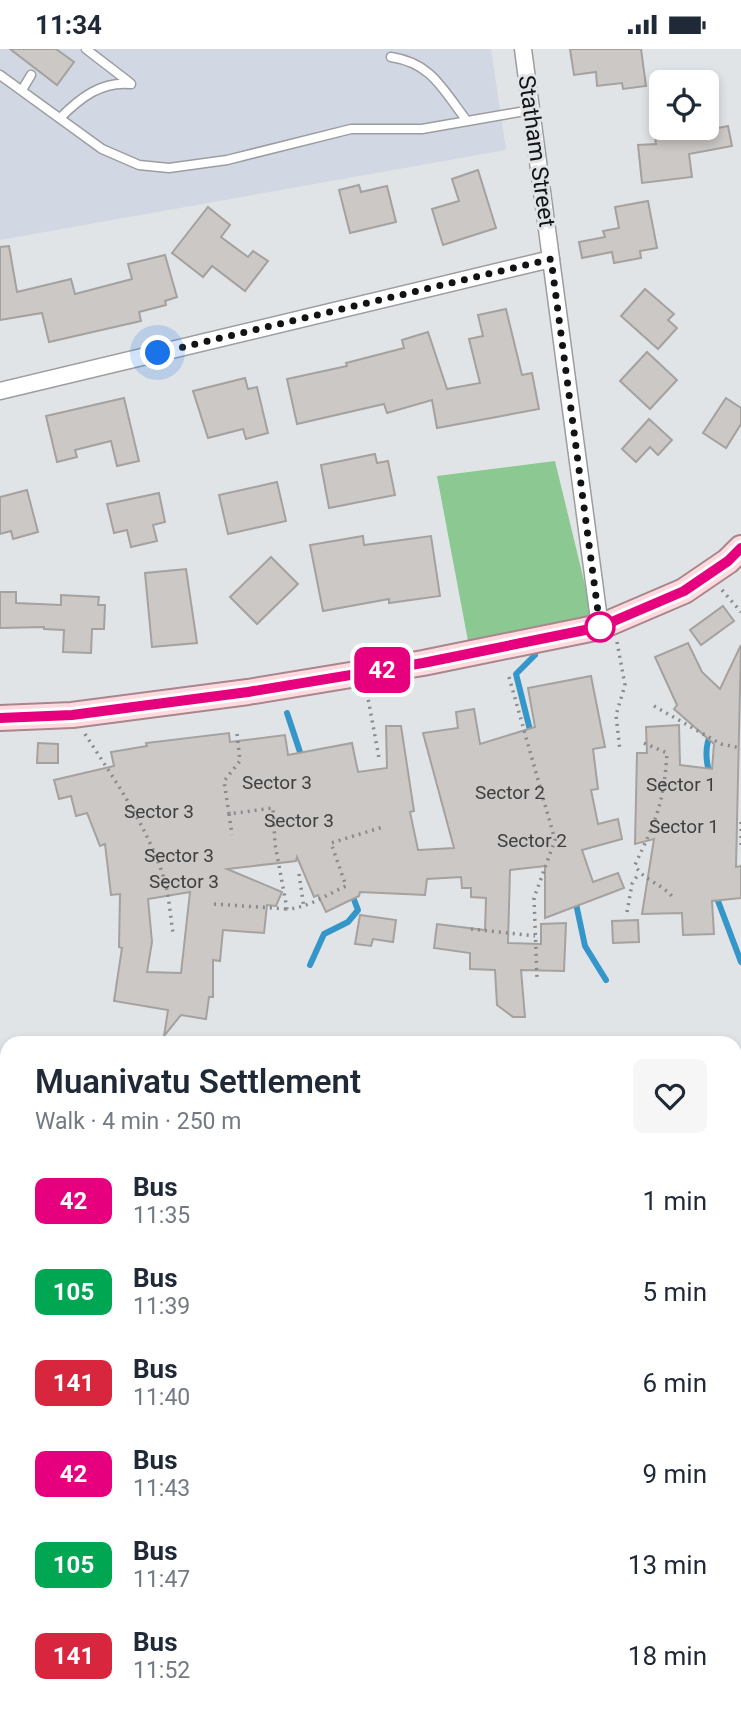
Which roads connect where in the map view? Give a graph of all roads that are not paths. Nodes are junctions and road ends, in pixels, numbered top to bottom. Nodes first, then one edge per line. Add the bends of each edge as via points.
1 (86, 49) edge
2 (523, 49) edge
3 (391, 57) dead end
4 (0, 75) edge
5 (31, 75) dead end
6 (22, 90) junction
7 (531, 110) junction
8 (60, 118) junction
9 (467, 121) junction
10 (551, 259) junction
11 (0, 391) edge
12 (741, 548) edge
13 (605, 625) junction
14 (0, 718) edge

1 - 8 lane via 131,84 117,82 97,89
2 - 7 street, Statham Street
3 - 9 lane via 407,59 430,71
4 - 6 lane
5 - 6 lane
6 - 8 lane
7 - 9 lane
7 - 10 street, Statham Street
8 - 9 lane via 102,149 139,165 169,168 227,160 351,129 422,129
10 - 11 street
10 - 13 street, Statham Street
12 - 13 main road via 708,575 652,608
13 - 14 main road via 364,674 72,715

